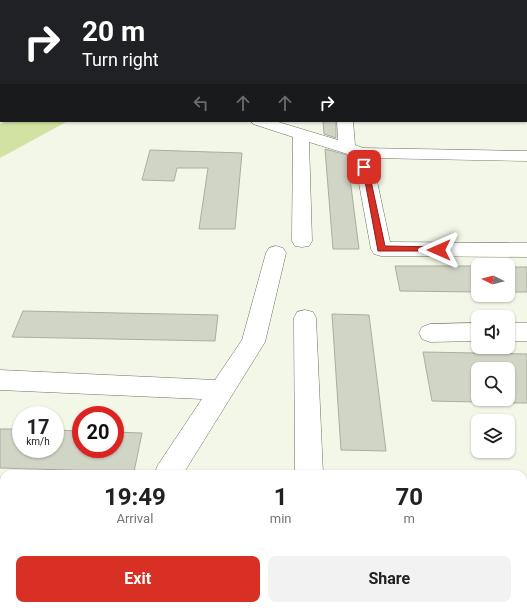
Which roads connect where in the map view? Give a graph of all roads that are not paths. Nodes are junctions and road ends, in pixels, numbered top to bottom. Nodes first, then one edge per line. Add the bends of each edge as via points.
1 (264, 122) edge
2 (345, 122) edge
3 (292, 128) edge
4 (355, 151) junction
5 (527, 156) edge
6 (302, 241) dead end
7 (527, 250) edge
8 (276, 253) dead end
9 (304, 318) dead end
10 (471, 332) edge
11 (515, 332) edge
12 (527, 332) edge
13 (430, 333) dead end
14 (0, 380) edge
15 (223, 390) junction
16 (171, 470) edge
17 (308, 470) edge

1 - 3 lane
2 - 4 lane
3 - 4 lane
3 - 6 lane
4 - 5 lane
4 - 7 lane via 381,249
8 - 15 lane via 254,342
9 - 17 lane
10 - 13 lane
11 - 12 lane
14 - 15 lane
15 - 16 lane

